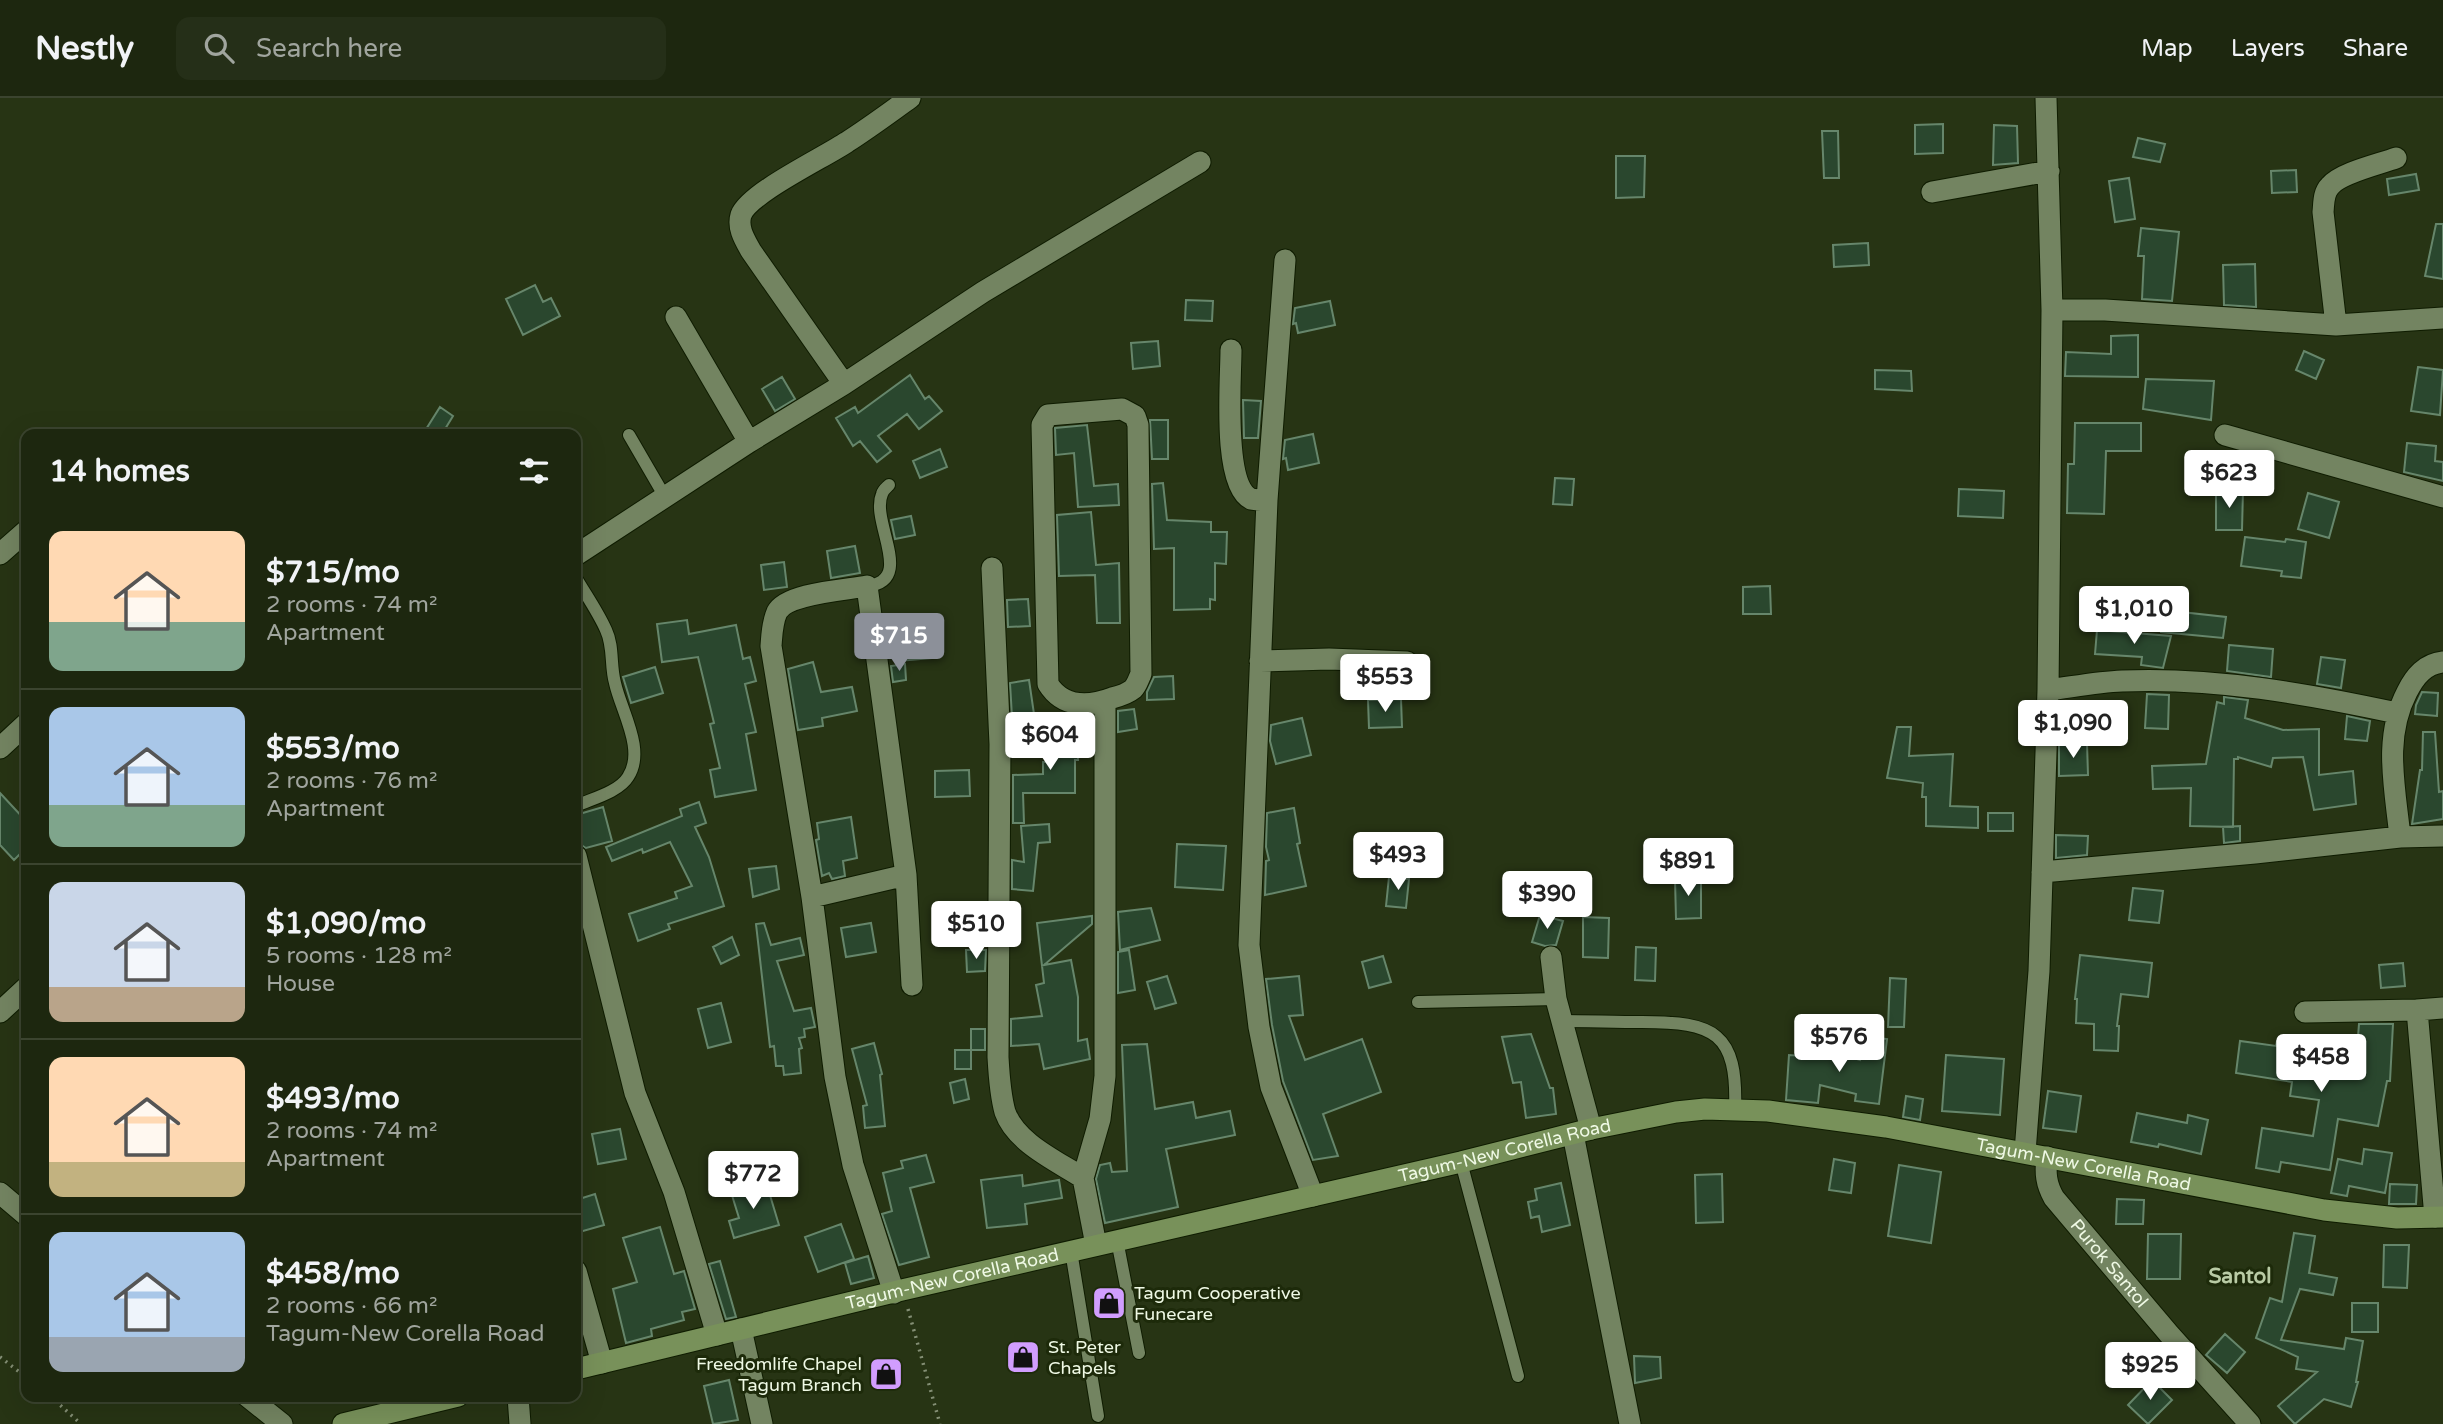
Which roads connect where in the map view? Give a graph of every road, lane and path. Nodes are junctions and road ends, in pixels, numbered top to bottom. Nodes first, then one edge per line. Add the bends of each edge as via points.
1 (909, 98) edge
2 (2046, 98) edge
3 (2396, 158) dead end
4 (1200, 162) dead end
5 (2049, 171) junction
6 (1932, 192) dead end
7 (1286, 260) dead end
8 (2052, 310) junction
9 (676, 317) dead end
10 (2443, 318) edge
11 (2336, 325) junction
12 (1231, 350) dead end
13 (844, 384) junction
14 (629, 435) dead end
15 (2225, 435) dead end
16 (748, 442) junction
17 (888, 485) dead end
18 (665, 497) junction
19 (2443, 497) edge
20 (1267, 500) junction
21 (21, 535) edge
22 (581, 552) edge
23 (0, 554) edge
24 (992, 568) dead end
25 (867, 586) junction
26 (581, 587) edge
27 (1260, 661) junction
28 (1407, 662) dead end
29 (2443, 662) edge
30 (2048, 690) junction
31 (1105, 701) junction
32 (2398, 713) junction
33 (21, 729) edge
34 (0, 748) edge
35 (581, 804) edge
36 (2443, 836) edge
37 (2400, 837) junction
38 (2042, 872) junction
39 (906, 875) junction
40 (581, 876) edge
41 (812, 897) junction
42 (1551, 957) dead end
43 (912, 985) dead end
44 (21, 993) edge
45 (1556, 999) junction
46 (1418, 1002) dead end
47 (2443, 1008) edge
48 (2417, 1010) junction
49 (0, 1012) edge
50 (2305, 1012) dead end
51 (1561, 1021) junction
52 (1735, 1110) junction
53 (1582, 1131) junction
54 (2025, 1152) junction
55 (2047, 1157) junction
56 (1461, 1163) junction
57 (1083, 1178) junction
58 (0, 1193) edge
59 (1313, 1196) junction
60 (21, 1212) edge
61 (2439, 1217) edge
62 (1117, 1240) junction
63 (1096, 1245) junction
64 (1071, 1251) junction
65 (581, 1289) edge
66 (898, 1291) junction
67 (741, 1329) junction
68 (717, 1335) junction
69 (1139, 1353) dead end
70 (0, 1357) edge
71 (602, 1363) junction
72 (581, 1368) edge
73 (21, 1373) edge
74 (1518, 1376) dead end
75 (57, 1402) edge
76 (254, 1402) edge
77 (433, 1402) edge
78 (518, 1402) edge
79 (1098, 1416) dead end
80 (2241, 1421) edge
81 (81, 1424) edge
82 (282, 1424) edge
83 (343, 1424) edge
84 (520, 1424) edge
85 (761, 1424) edge
86 (940, 1424) edge
87 (1630, 1424) edge

1 - 13 street via 760,195 740,218 751,251
2 - 5 street
3 - 11 street via 2337,179 2324,196
4 - 13 street via 983,292
5 - 6 street
5 - 8 street
7 - 20 street
8 - 11 street
8 - 30 street
9 - 16 street
10 - 11 street
12 - 20 street via 1235,480 1252,499
13 - 16 street
14 - 18 lane
15 - 19 street
16 - 18 street
17 - 25 lane via 881,495 880,510 890,569 879,585
18 - 22 street
20 - 27 street
21 - 23 street
24 - 57 street via 1000,744 1001,1093 1006,1115 1017,1131
25 - 39 street
25 - 41 street via 790,600 778,610 772,625 773,657
26 - 35 lane via 607,631 615,684 633,743 633,764 627,779
27 - 28 street
27 - 59 street via 1250,944 1271,1087
29 - 32 street via 2422,670
30 - 32 street via 2120,681 2187,682 2287,692
30 - 38 street
31 - 31 street via 1128,693 1141,674 1138,425 1135,416 1122,410 1048,415 1042,425 1048,684 1055,695 1076,705
31 - 57 street via 1105,1076 1100,1119
32 - 37 street via 2392,742
33 - 34 street
36 - 37 street
37 - 38 street
38 - 54 street
39 - 41 street
39 - 43 street
40 - 68 street via 635,1093 674,1192
41 - 66 street via 835,1077 853,1165
42 - 45 street
44 - 49 street
45 - 46 lane
45 - 51 street
47 - 48 street
48 - 50 street
48 - 61 street
51 - 52 lane via 1664,1022 1707,1029 1729,1052 1735,1071
51 - 53 street
52 - 53 main road, Tagum-New Corella Road via 1676,1112
52 - 54 main road, Tagum-New Corella Road via 1839,1119
53 - 56 main road, Tagum-New Corella Road
53 - 87 street
54 - 55 main road, Tagum-New Corella Road
55 - 61 main road, Tagum-New Corella Road via 2324,1210
55 - 80 street, Purok Santol via 2045,1173 2054,1198
56 - 59 main road, Tagum-New Corella Road
56 - 74 lane
57 - 63 street
58 - 60 street
59 - 62 main road, Tagum-New Corella Road
62 - 63 main road, Tagum-New Corella Road
62 - 69 lane
63 - 64 main road, Tagum-New Corella Road
64 - 66 main road, Tagum-New Corella Road
64 - 79 lane
65 - 71 street
66 - 67 main road, Tagum-New Corella Road
66 - 86 path
67 - 68 main road, Tagum-New Corella Road
67 - 85 street
68 - 71 main road, Tagum-New Corella Road
70 - 73 path
71 - 72 main road, Tagum-New Corella Road
75 - 81 path
76 - 82 street
77 - 83 main road
78 - 84 street

